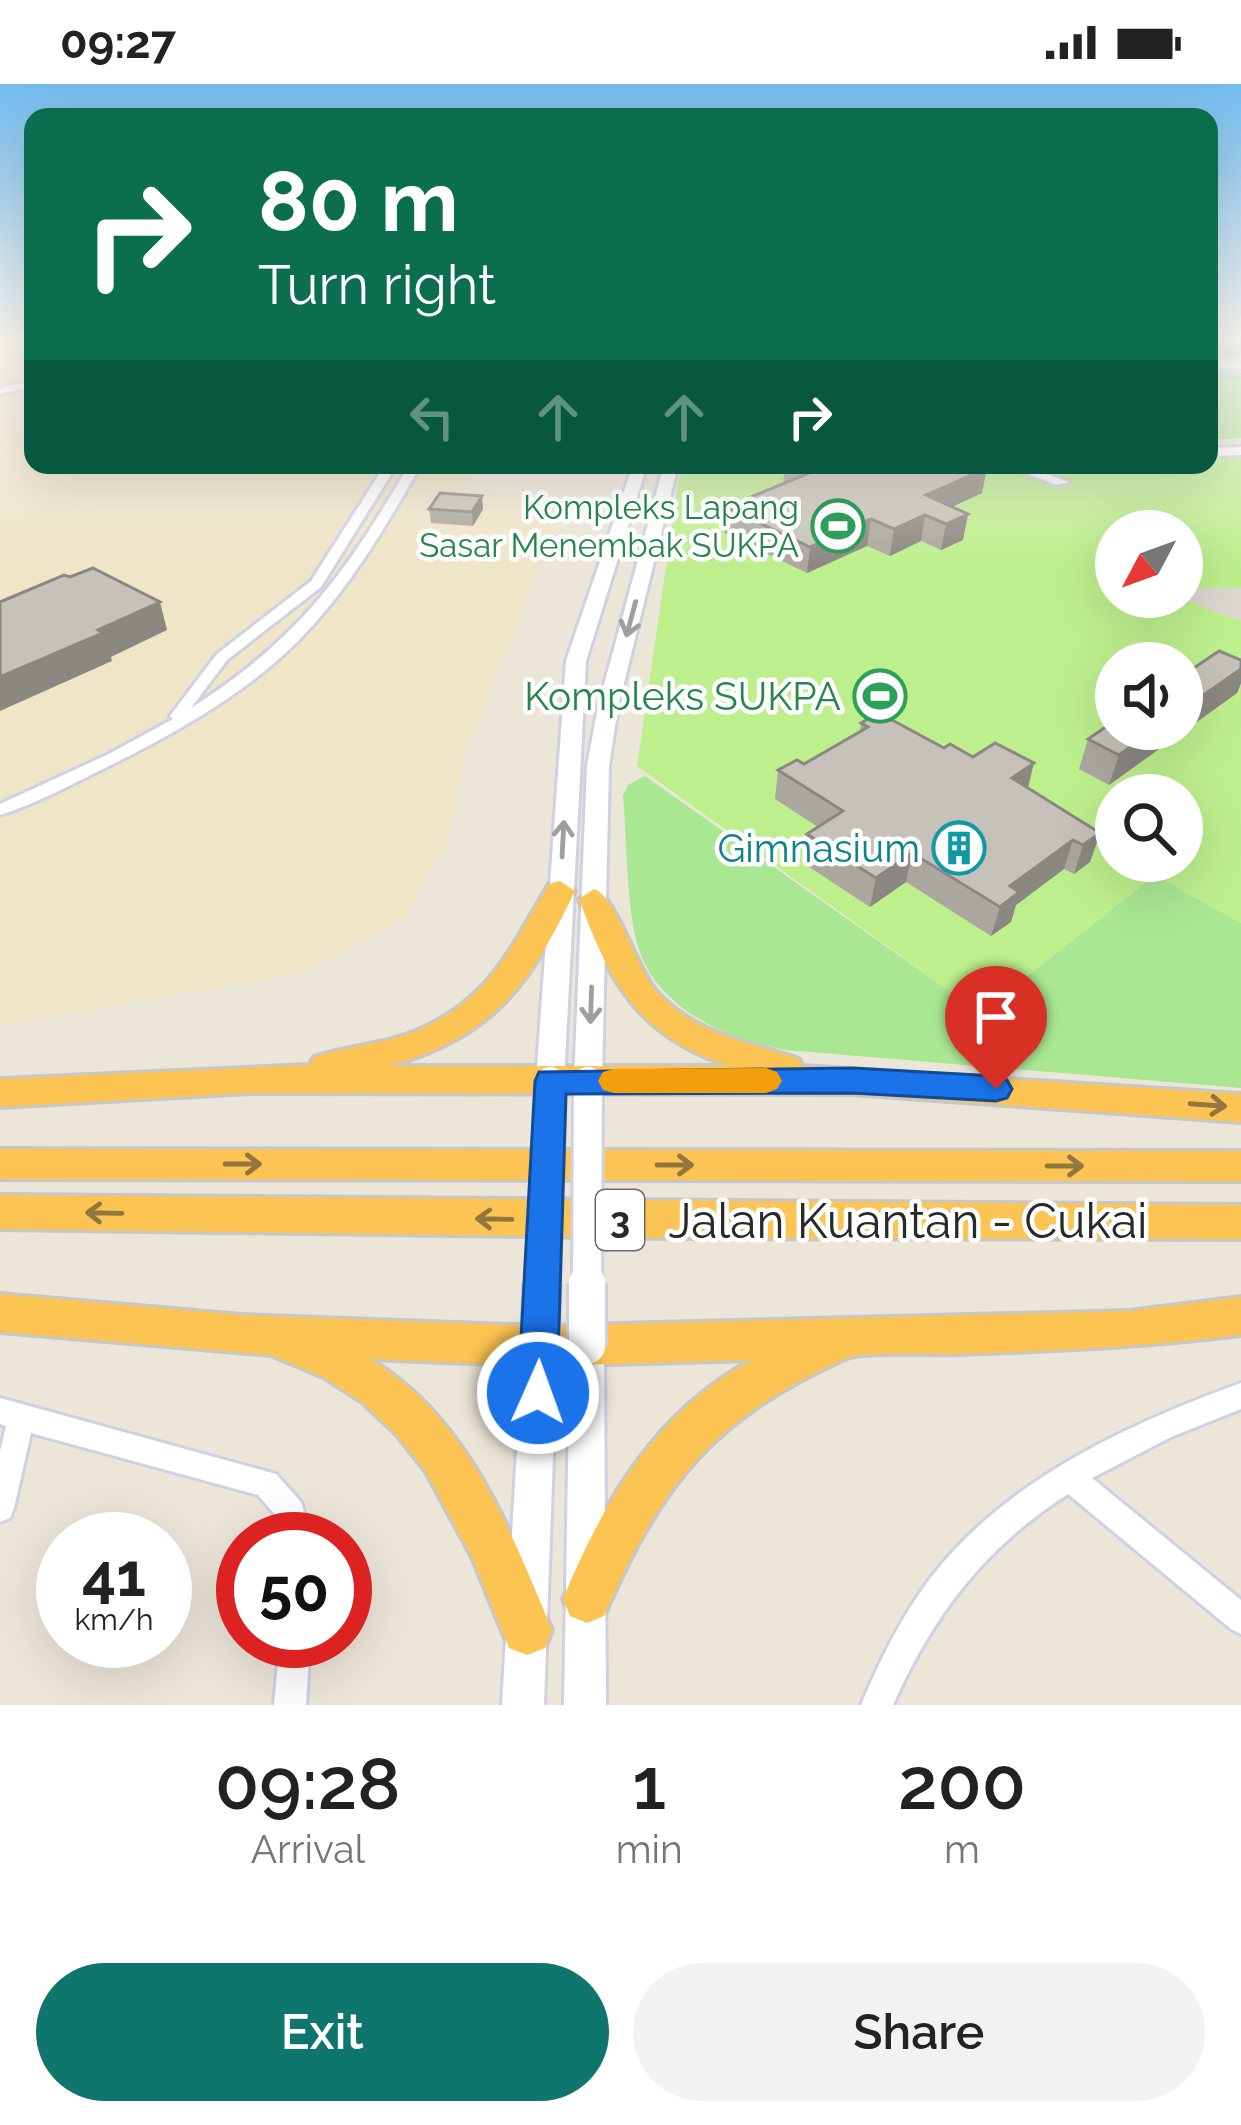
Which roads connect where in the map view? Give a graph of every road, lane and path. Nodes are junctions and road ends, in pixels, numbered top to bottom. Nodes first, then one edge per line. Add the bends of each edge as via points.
1 (386, 474) edge
2 (410, 474) edge
3 (635, 474) edge
4 (671, 474) edge
5 (1037, 474) edge
6 (1062, 482) dead end
7 (222, 657) junction
8 (262, 665) junction
9 (176, 721) junction
10 (0, 810) edge
11 (560, 891) junction
12 (594, 899) junction
13 (249, 1079) junction
14 (852, 1080) junction
15 (550, 1081) junction
16 (588, 1081) junction
17 (0, 1094) edge
18 (1241, 1108) edge
19 (0, 1164) edge
20 (1241, 1166) edge
21 (0, 1211) edge
22 (1241, 1222) edge
23 (0, 1313) edge
24 (1241, 1316) edge
25 (242, 1334) junction
26 (877, 1337) junction
27 (540, 1346) junction
28 (587, 1346) junction
29 (1241, 1396) edge
30 (11, 1413) edge
31 (1071, 1479) junction
32 (0, 1508) edge
33 (292, 1512) edge
34 (587, 1598) junction
35 (1241, 1619) edge
36 (527, 1630) junction
37 (293, 1668) edge
38 (290, 1705) edge
39 (523, 1705) edge
40 (584, 1705) edge
41 (877, 1705) edge

1 - 7 street via 316,584
2 - 8 street via 356,562 296,637
11 -> 3 main road via 576,661
4 -> 12 main road via 602,746
5 - 6 street
7 - 8 street via 236,666
7 - 9 street
8 - 9 street
9 - 10 street
11 - 13 highway via 517,975 485,1010 449,1032 354,1062
11 - 15 main road
12 - 14 highway via 628,981 680,1033 721,1052
12 -> 16 main road
13 - 15 highway
13 - 17 highway
14 - 16 highway
14 -> 18 highway
15 - 16 highway
15 - 27 main road, bridge
16 - 28 main road, bridge
19 -> 20 highway, Jalan Kuantan - Cukai / 3
22 -> 21 highway, Jalan Kuantan - Cukai / 3
23 - 25 highway
24 - 26 highway via 1129,1330
25 - 27 highway
25 - 36 highway via 337,1364 403,1407 445,1454 478,1511
26 - 28 highway
26 - 34 highway via 774,1370 684,1435 613,1535
27 - 28 highway
27 - 36 main road
28 - 34 main road
29 - 31 street via 1178,1418
30 - 32 street
30 - 33 street via 266,1484
31 - 35 street
31 - 41 street via 1005,1524 951,1577 902,1648
34 - 40 main road
36 - 39 main road
37 - 38 street

